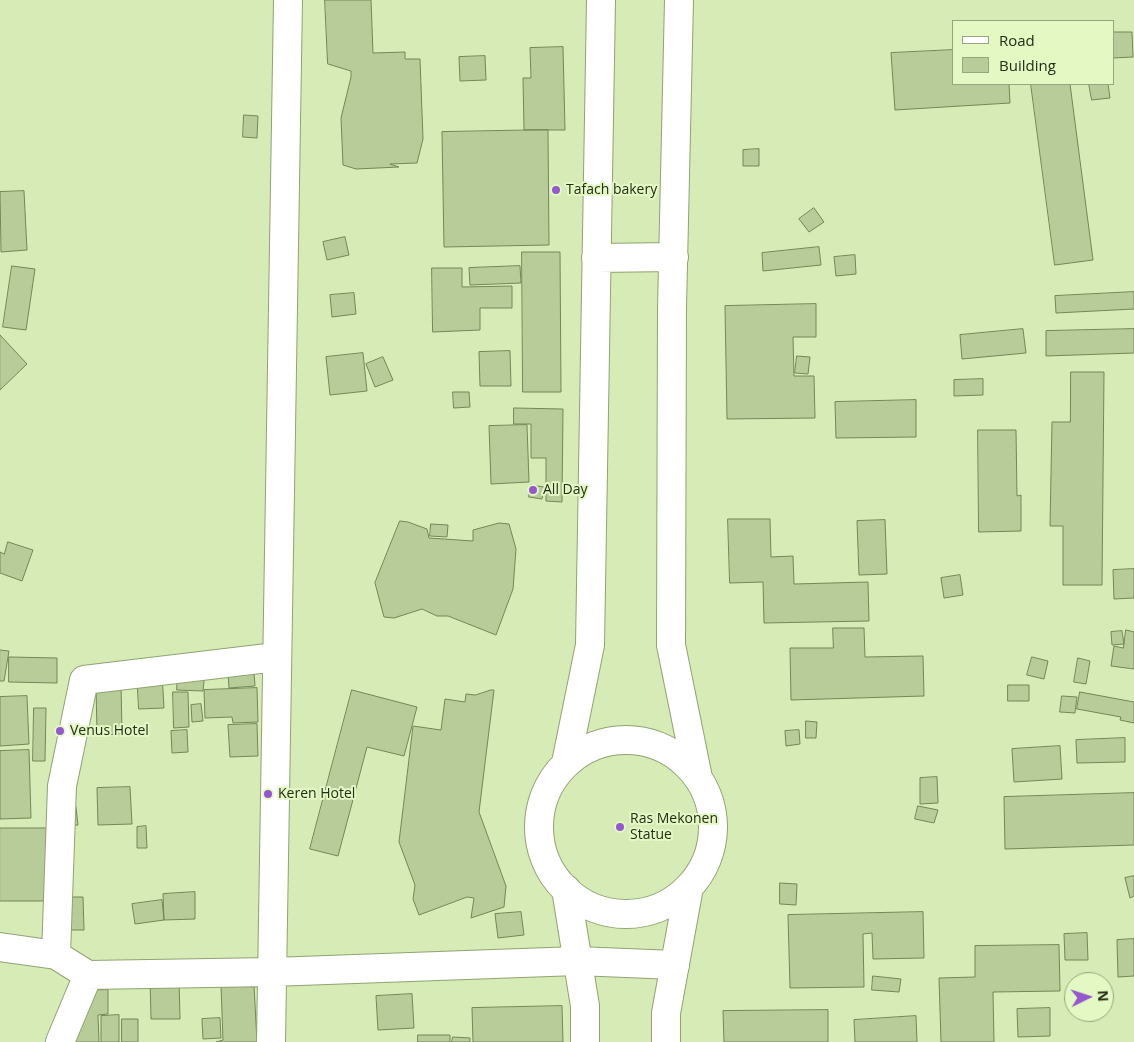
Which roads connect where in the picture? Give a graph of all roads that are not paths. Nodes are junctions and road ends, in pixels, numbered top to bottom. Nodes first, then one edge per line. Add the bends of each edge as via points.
1 (288, 0) edge
2 (601, 0) edge
3 (679, 0) edge
4 (674, 257) junction
5 (596, 258) junction
6 (276, 657) junction
7 (566, 763) junction
8 (698, 778) junction
9 (689, 887) junction
10 (566, 889) junction
11 (0, 947) edge
12 (56, 954) junction
13 (577, 961) junction
14 (675, 965) junction
15 (272, 972) junction
16 (88, 976) junction
17 (60, 1042) edge
18 (271, 1042) edge
19 (585, 1042) edge
20 (666, 1042) edge

1 - 6 main road
2 - 5 main road
3 - 4 main road
4 - 5 main road
4 - 8 main road via 670,645
5 - 7 main road via 590,645
6 - 12 main road via 84,680 62,786
6 - 15 main road
7 - 8 main road via 592,746 621,739 651,742 678,756
7 - 10 main road via 548,787 540,813 540,841 549,867
8 - 9 main road via 711,805 713,836 705,865
9 - 10 main road via 667,904 641,913 614,913 588,905
9 - 14 main road
10 - 13 main road
11 - 12 main road
12 - 16 main road
13 - 14 main road
13 - 15 main road
13 - 19 main road via 585,1006
14 - 20 main road via 666,1013
15 - 16 main road
15 - 18 main road
16 - 17 main road

